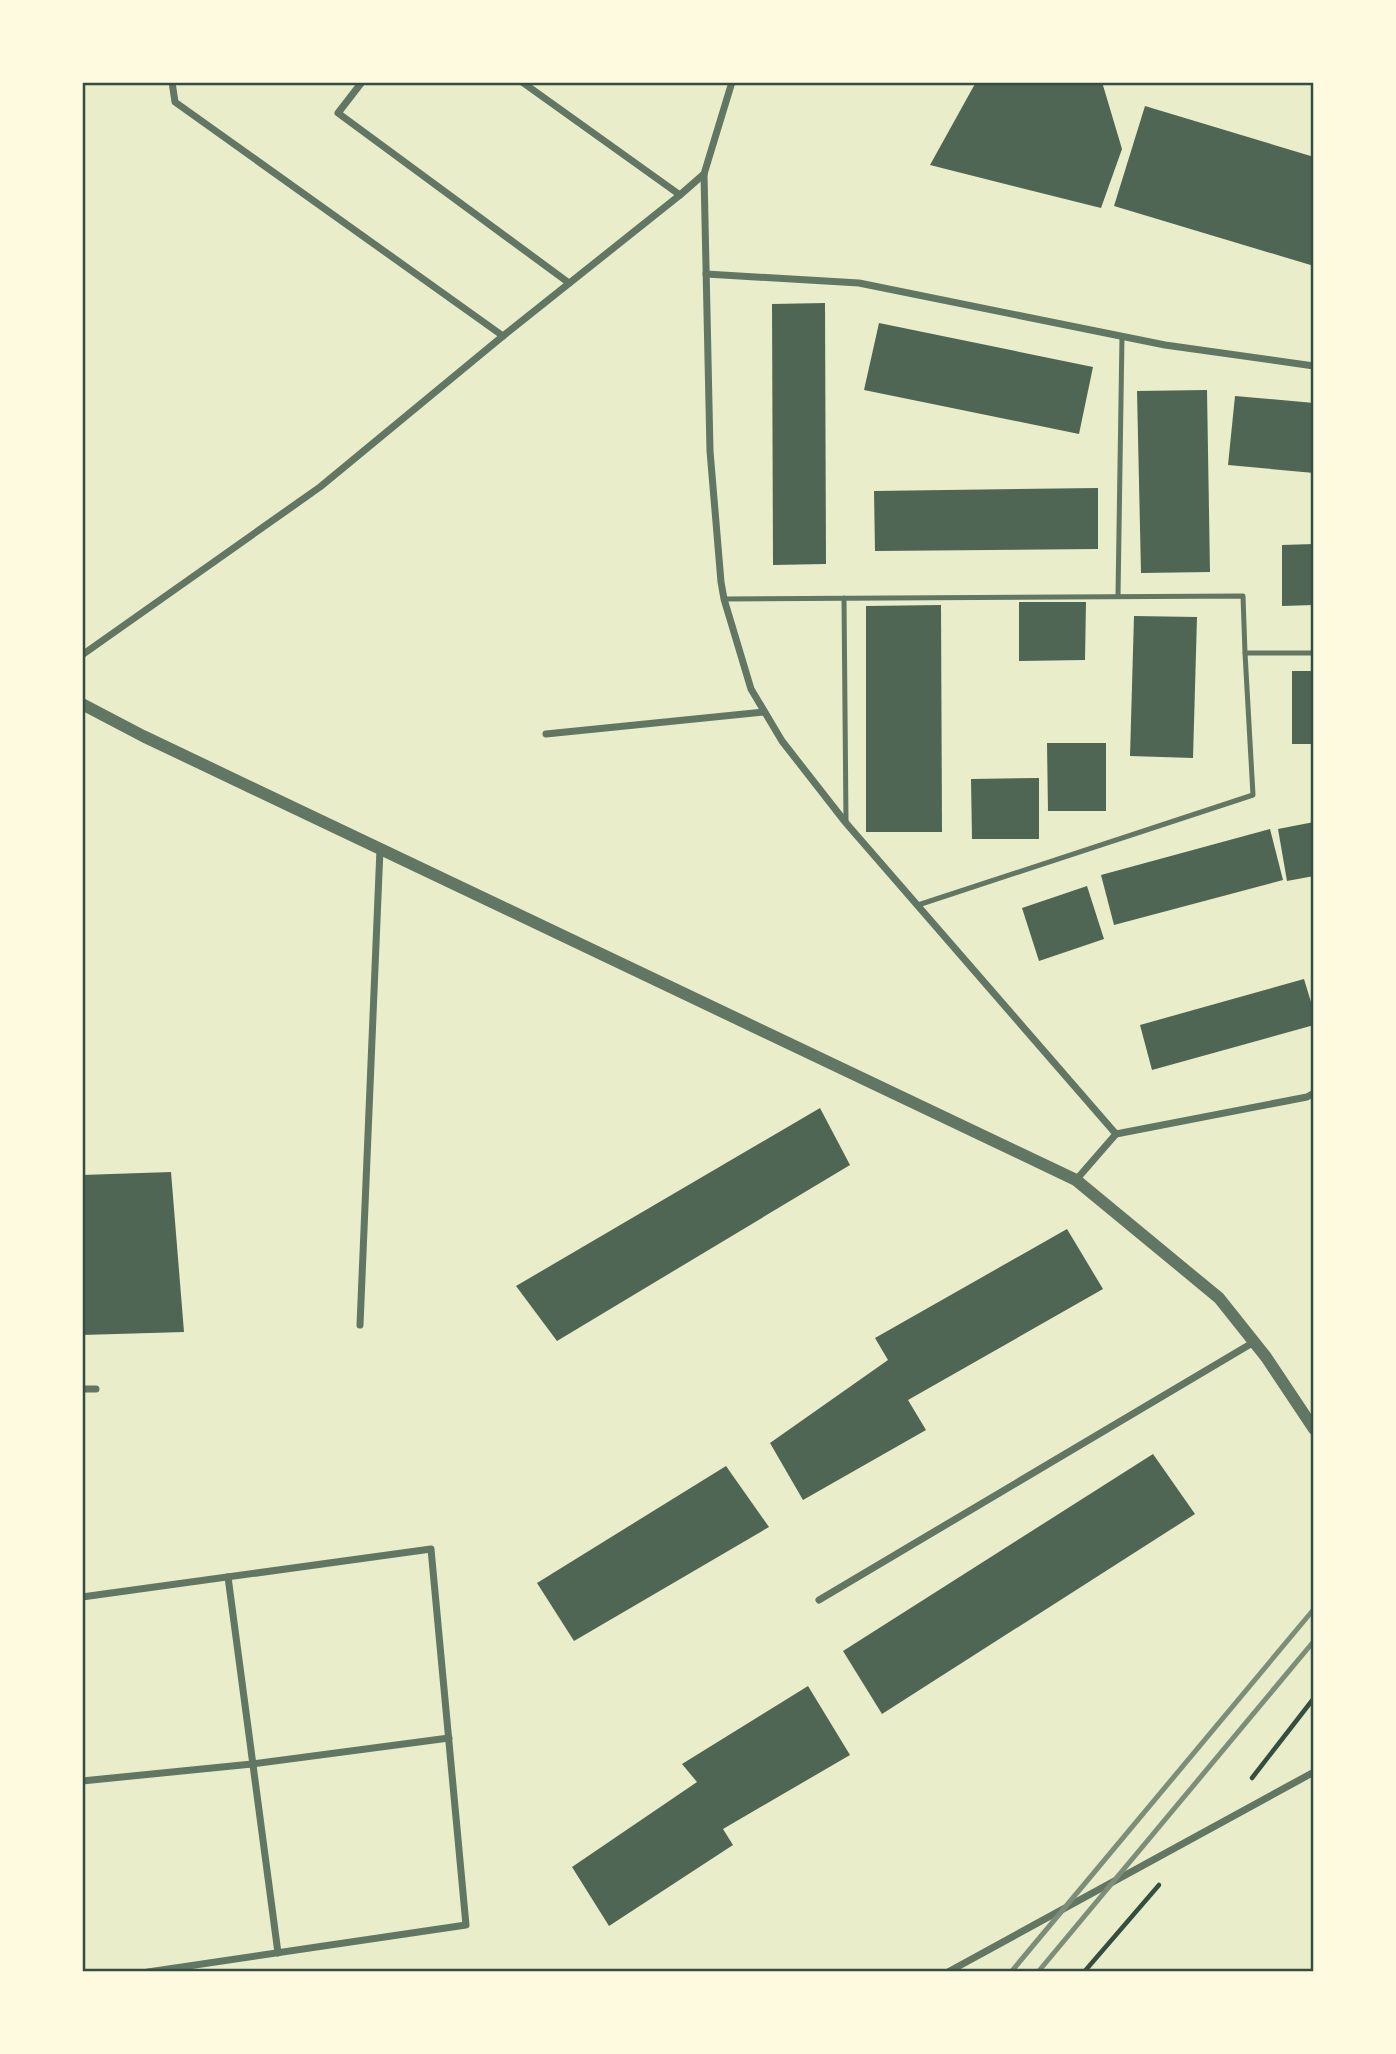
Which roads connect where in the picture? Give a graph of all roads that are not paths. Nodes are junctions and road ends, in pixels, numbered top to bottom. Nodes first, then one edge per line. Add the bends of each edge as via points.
1 (172, 82) edge
2 (362, 82) edge
3 (522, 82) edge
4 (732, 82) edge
5 (704, 174) junction
6 (680, 195) junction
7 (706, 274) junction
8 (569, 283) junction
9 (503, 336) junction
10 (1122, 337) junction
11 (1314, 366) edge
12 (1118, 596) junction
13 (844, 598) junction
14 (724, 599) junction
15 (1245, 653) junction
16 (1314, 653) edge
17 (82, 655) edge
18 (82, 704) edge
19 (764, 712) junction
20 (546, 734) dead end
21 (846, 823) junction
22 (380, 849) junction
23 (918, 905) junction
24 (1310, 1095) edge
25 (1314, 1103) edge
26 (1116, 1134) junction
27 (1076, 1180) junction
28 (360, 1325) dead end
29 (1254, 1342) junction
30 (96, 1389) dead end
31 (82, 1390) edge
32 (1314, 1429) edge
33 (228, 1577) junction
34 (82, 1597) edge
35 (819, 1600) dead end
36 (449, 1738) junction
37 (252, 1764) junction
38 (1314, 1772) edge
39 (82, 1781) edge
40 (278, 1953) junction
41 (148, 1972) edge
42 (948, 1972) edge

1 - 9 street via 175,102
2 - 8 street via 338,113
3 - 6 street
4 - 5 street
5 - 6 street
5 - 7 street
6 - 8 street
7 - 10 street via 859,283
7 - 14 street via 710,451
8 - 9 street
9 - 17 street via 320,487
10 - 11 street
10 - 12 lane
12 - 13 lane
12 - 15 lane via 1242,596
13 - 14 lane
13 - 21 lane
14 - 19 street via 751,689
15 - 16 lane
15 - 23 lane via 1253,795
18 - 22 street
19 - 20 street
19 - 21 street
21 - 23 street
22 - 27 street
22 - 28 street
23 - 26 street
24 - 25 street
24 - 26 street
26 - 27 street
27 - 29 street via 1219,1298
29 - 32 street
29 - 35 street
30 - 31 street
33 - 34 street
33 - 36 street via 431,1549
33 - 37 street
36 - 37 street
36 - 40 street via 466,1925
37 - 39 street
37 - 40 street
38 - 42 street
40 - 41 street

